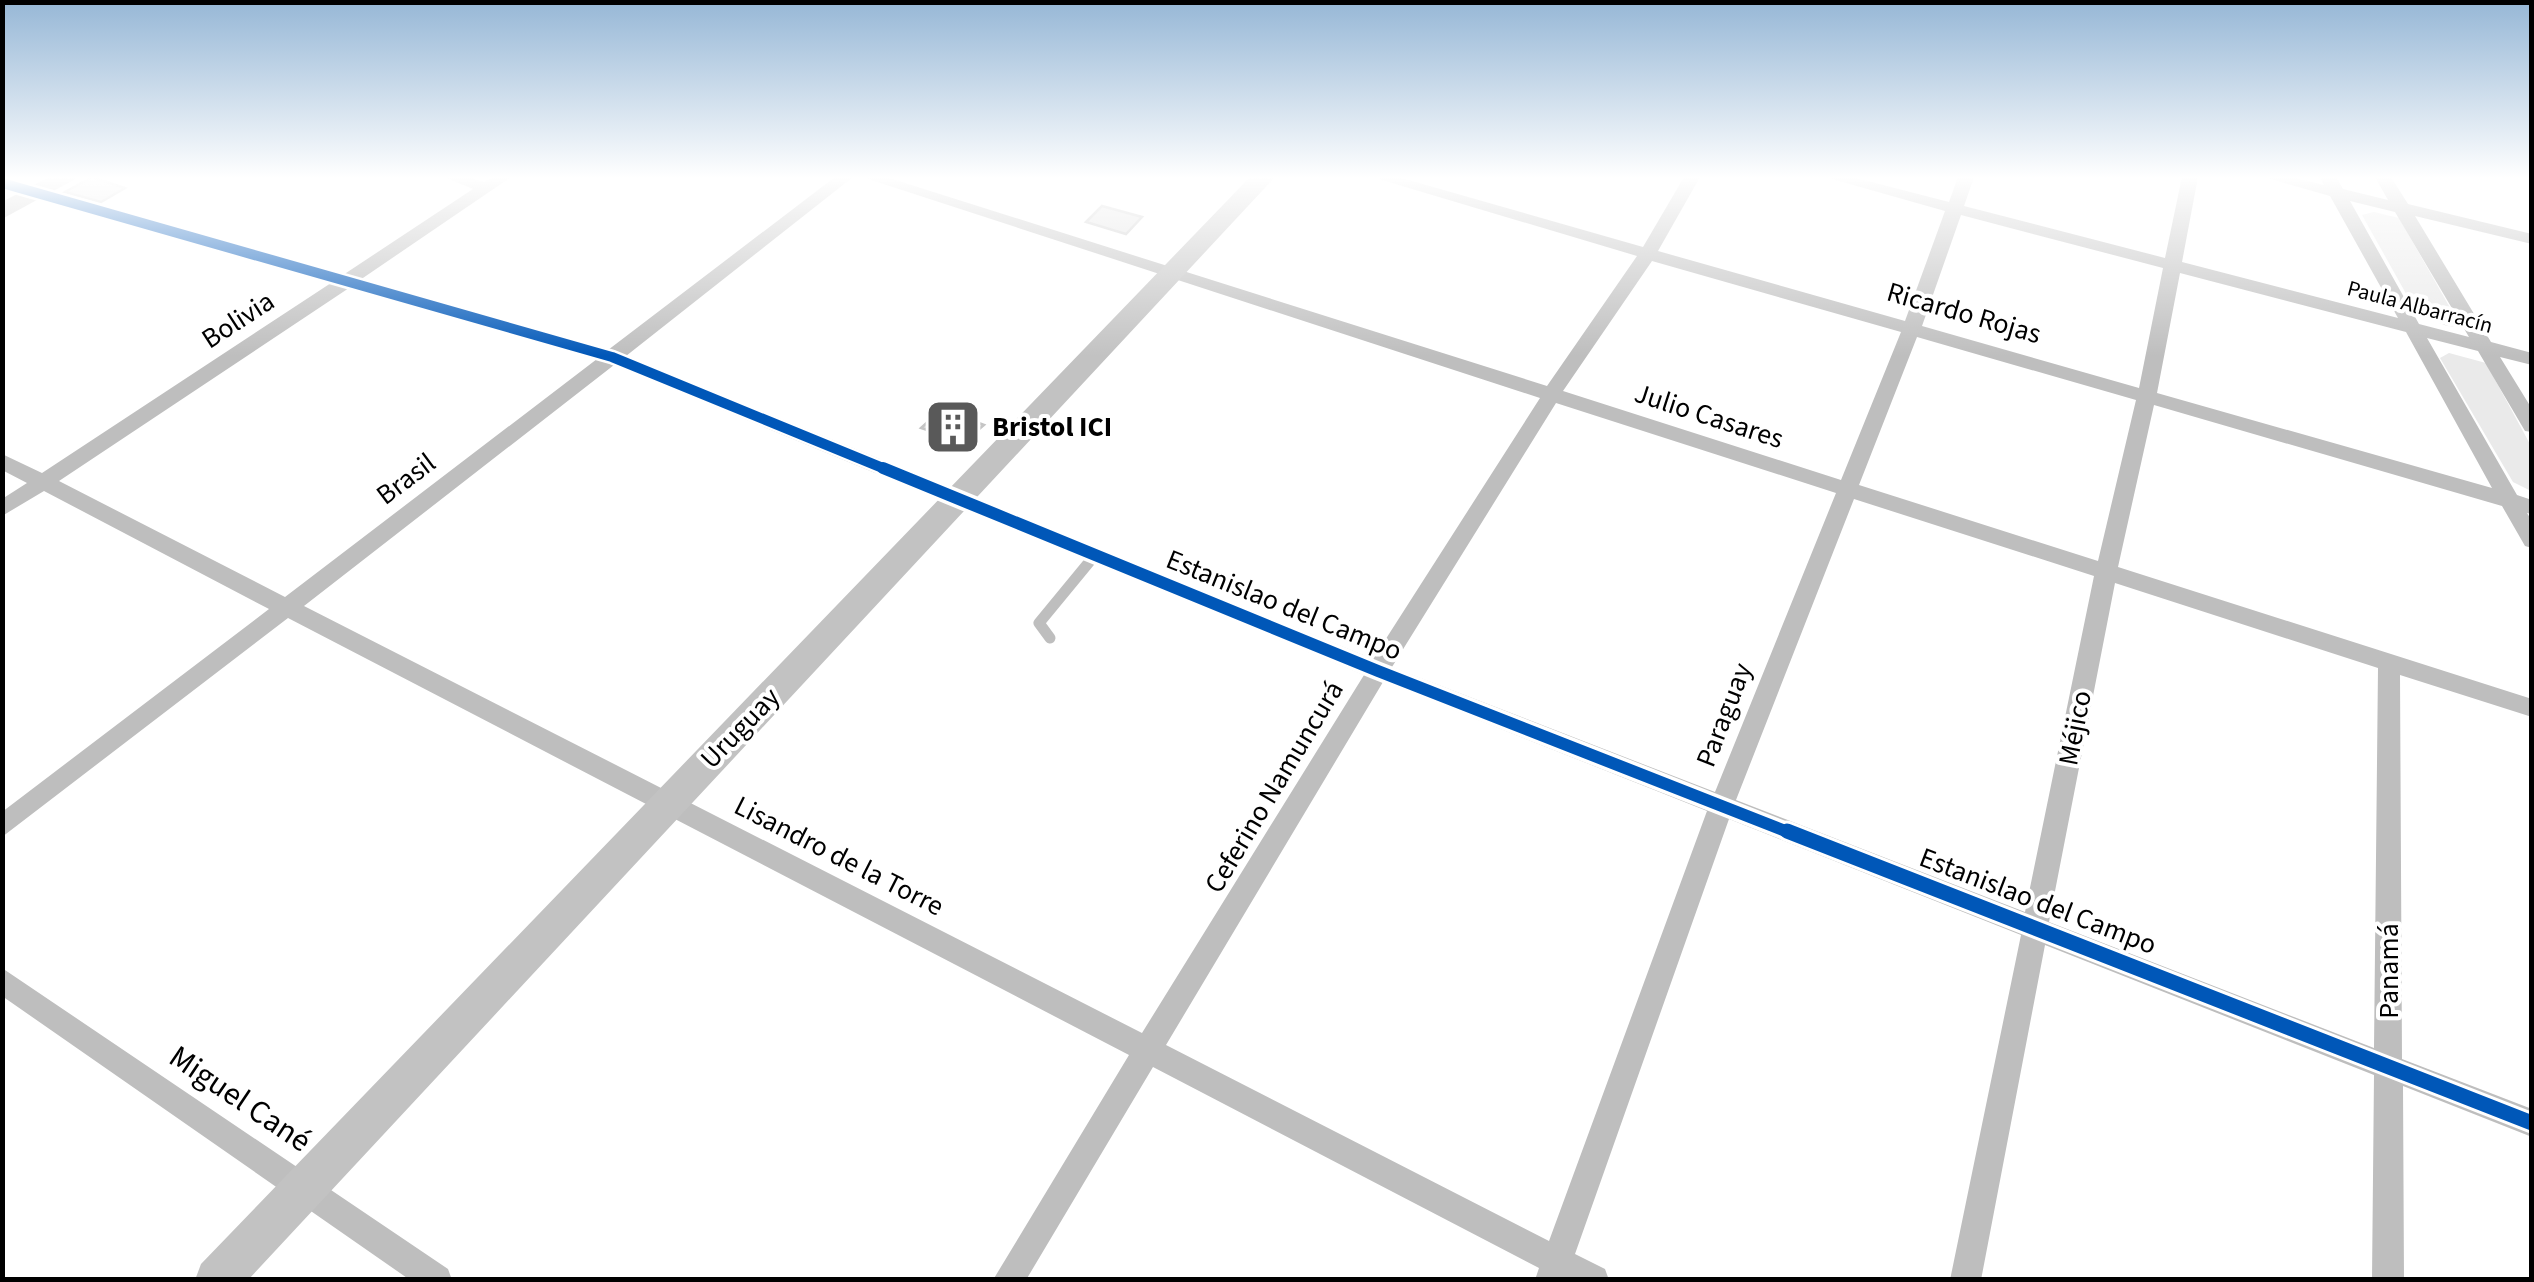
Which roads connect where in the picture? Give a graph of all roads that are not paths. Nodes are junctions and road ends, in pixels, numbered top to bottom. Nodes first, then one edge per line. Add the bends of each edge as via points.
1 (184, 237) edge
2 (413, 237) edge
3 (767, 237) edge
4 (1056, 237) edge
5 (1207, 237) edge
6 (1595, 237) edge
7 (1658, 237) edge
8 (1944, 237) edge
9 (2062, 237) edge
10 (2178, 237) edge
11 (2362, 237) edge
12 (2419, 237) edge
13 (1649, 252) junction
14 (2172, 266) junction
15 (1172, 274) junction
16 (346, 282) junction
17 (1912, 327) junction
18 (2415, 328) junction
19 (2486, 348) junction
20 (612, 357) junction
21 (2532, 359) edge
22 (2147, 394) junction
23 (1551, 395) junction
24 (2532, 426) edge
25 (2, 461) edge
26 (44, 482) junction
27 (1844, 488) junction
28 (960, 500) junction
29 (2510, 500) junction
30 (2532, 507) edge
31 (2, 508) edge
32 (2532, 540) edge
33 (1095, 555) junction
34 (2106, 572) junction
35 (287, 604) junction
36 (1050, 638) dead end
37 (2388, 664) junction
38 (1378, 671) junction
39 (2532, 708) edge
40 (669, 802) junction
41 (1722, 804) junction
42 (2, 827) edge
43 (2036, 928) junction
44 (2, 980) edge
45 (1150, 1050) junction
46 (2390, 1065) junction
47 (2532, 1123) edge
48 (306, 1186) junction
49 (1554, 1270) edge
50 (217, 1280) edge
51 (436, 1280) edge
52 (1008, 1280) edge
53 (1594, 1280) edge
54 (1965, 1280) edge
55 (2388, 1280) edge

1 - 16 street, Estanislao del Campo
2 - 16 street, Bolivia
3 - 20 street, Brasil
4 - 15 street, Julio Casares
5 - 15 street, Uruguay
6 - 13 street, Ricardo Rojas
7 - 13 street, Ceferino Namuncurá
8 - 17 street, Paraguay
9 - 14 street, Paula Albarracín
10 - 14 street, Méjico
11 - 18 street
12 - 19 street
13 - 17 street, Ricardo Rojas
13 - 23 street, Ceferino Namuncurá
14 - 18 street, Paula Albarracín
14 - 22 street, Méjico
15 - 23 street, Julio Casares
15 - 28 street, Uruguay
16 - 20 street, Estanislao del Campo
16 - 26 street, Bolivia
17 - 22 street, Ricardo Rojas
17 - 27 street, Paraguay
18 - 19 street, Paula Albarracín
18 - 29 street
19 - 21 street, Paula Albarracín
19 - 24 street
20 - 28 street, Estanislao del Campo
20 - 35 street, Brasil
22 - 29 street, Ricardo Rojas
22 - 34 street, Méjico
23 - 27 street, Julio Casares
23 - 38 street, Ceferino Namuncurá
25 - 26 street, Lisandro de la Torre
26 - 31 street, Bolivia
26 - 35 street, Lisandro de la Torre
27 - 34 street, Julio Casares
27 - 41 street, Paraguay
28 - 33 street, Estanislao del Campo
28 - 40 street, Uruguay
29 - 30 street, Ricardo Rojas
29 - 32 street
33 - 36 lane via 1039,623
33 - 38 street, Estanislao del Campo
34 - 37 street, Julio Casares
34 - 43 street, Méjico
35 - 40 street, Lisandro de la Torre
35 - 42 street, Brasil
37 - 39 street, Julio Casares
37 - 46 street, Panamá
38 - 41 street, Estanislao del Campo
38 - 45 street, Ceferino Namuncurá
40 - 45 street, Lisandro de la Torre
40 - 48 street, Uruguay
41 - 43 street, Estanislao del Campo
41 - 49 street, Paraguay
43 - 46 street, Estanislao del Campo
43 - 54 street, Méjico
44 - 48 street, Miguel Cané
45 - 49 street, Lisandro de la Torre
45 - 52 street, Ceferino Namuncurá
46 - 47 street, Estanislao del Campo
46 - 55 street, Panamá
48 - 50 street, Uruguay
48 - 51 street, Miguel Cané
49 - 53 street, Lisandro de la Torre

